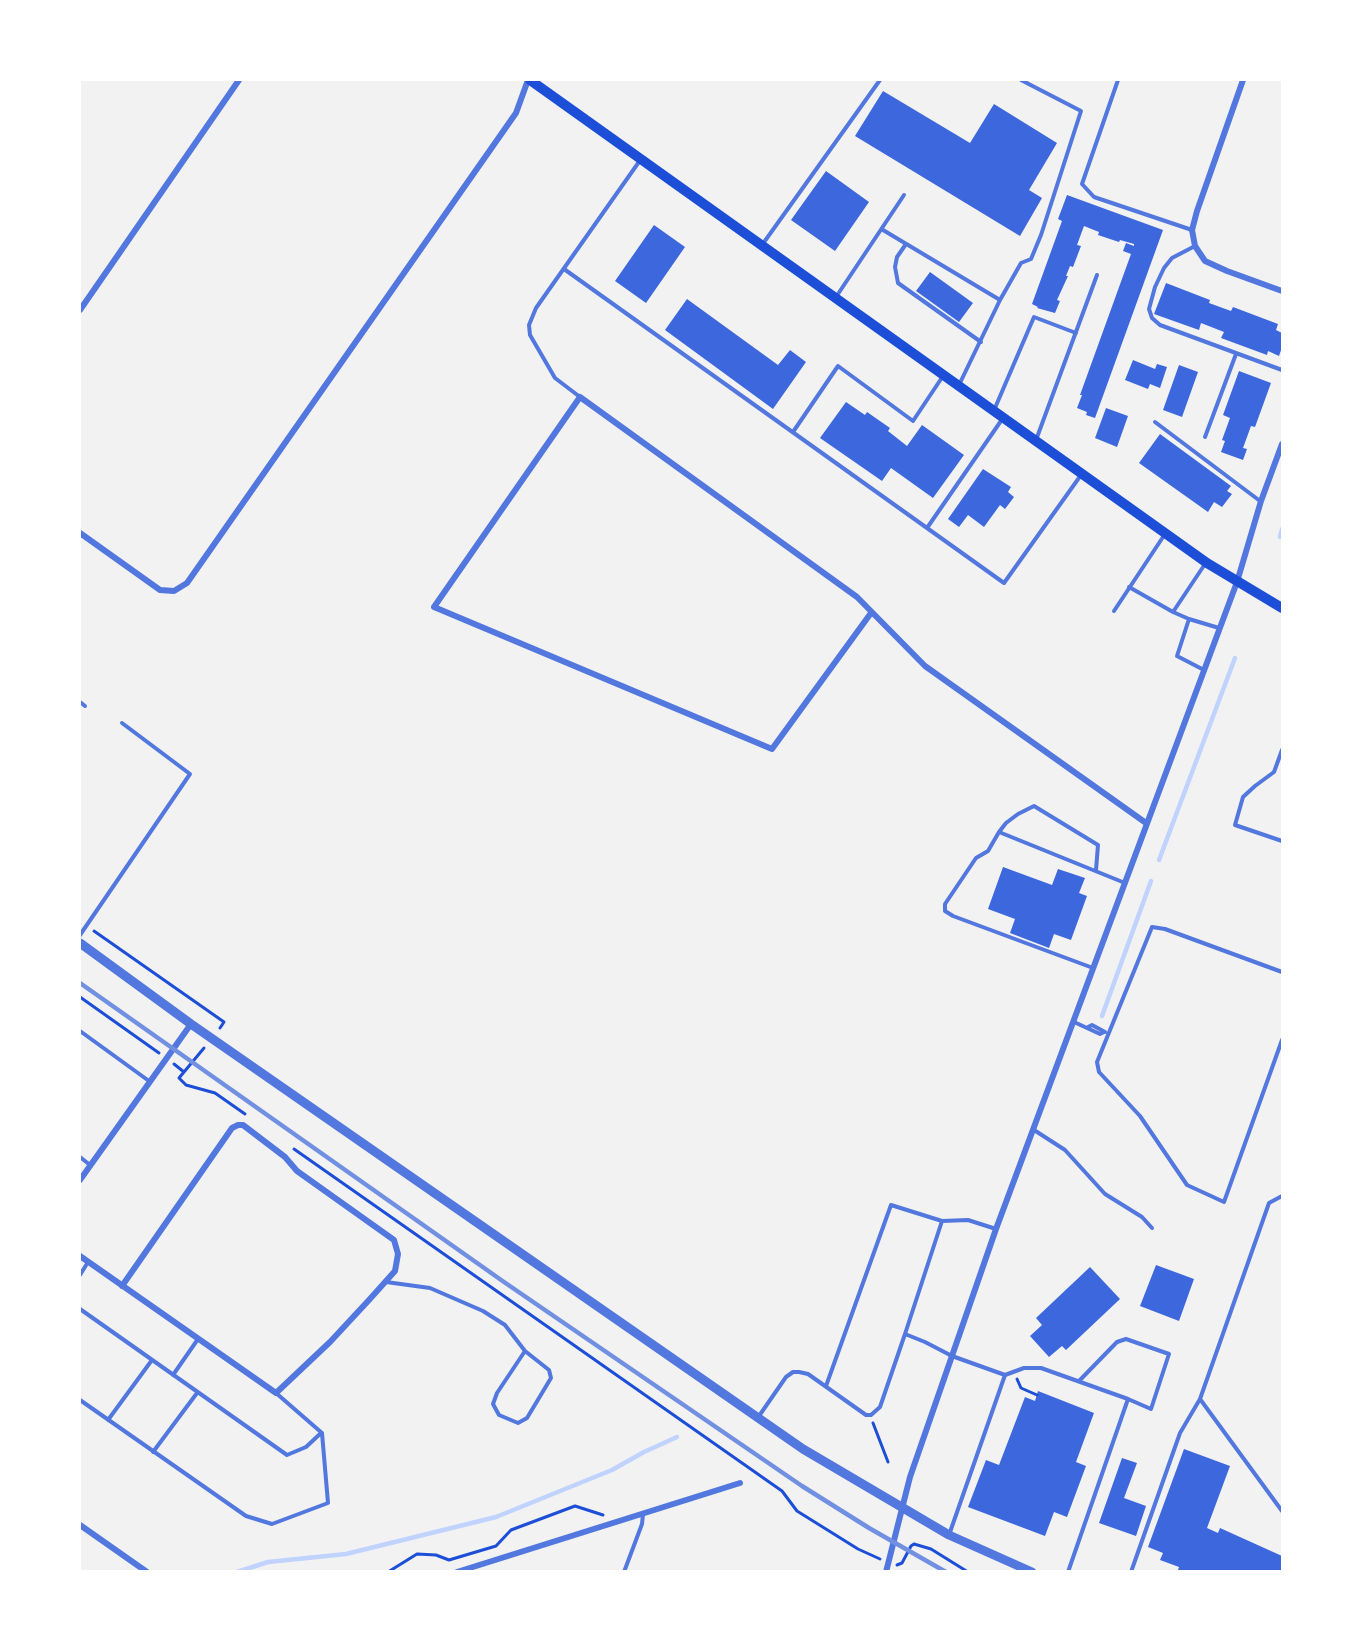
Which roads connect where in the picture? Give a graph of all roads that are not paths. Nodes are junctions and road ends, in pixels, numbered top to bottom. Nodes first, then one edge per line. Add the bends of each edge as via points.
1 (239, 80) edge
2 (529, 80) edge
3 (880, 80) edge
4 (1021, 80) edge
5 (1118, 80) edge
6 (1243, 80) edge
7 (641, 159) junction
8 (904, 195) dead end
9 (883, 230) junction
10 (1192, 231) junction
11 (906, 244) junction
12 (761, 246) junction
13 (1195, 246) junction
14 (564, 269) junction
15 (1097, 274) dead end
16 (1282, 291) edge
17 (836, 298) junction
18 (1000, 300) junction
19 (80, 309) edge
20 (1076, 333) junction
21 (981, 342) junction
22 (1236, 354) junction
23 (1282, 370) edge
24 (944, 376) junction
25 (958, 386) junction
26 (580, 397) junction
27 (993, 411) junction
28 (1003, 418) junction
29 (1155, 422) dead end
30 (793, 432) junction
31 (1205, 437) dead end
32 (1036, 441) junction
33 (1282, 444) edge
34 (1081, 474) junction
35 (1261, 501) junction
36 (927, 528) junction
37 (80, 533) edge
38 (1165, 533) junction
39 (1207, 563) junction
40 (1237, 582) junction
41 (1130, 587) junction
42 (1282, 608) edge
43 (1114, 611) dead end
44 (1173, 612) junction
45 (871, 613) junction
46 (1190, 619) junction
47 (1219, 628) junction
48 (1203, 670) junction
49 (80, 702) edge
50 (85, 706) dead end
51 (122, 723) dead end
52 (1282, 750) edge
53 (1146, 823) junction
54 (999, 832) junction
55 (1282, 841) edge
56 (1096, 870) junction
57 (1125, 883) junction
58 (80, 935) edge
59 (80, 943) edge
60 (1093, 968) junction
61 (1282, 972) edge
62 (1073, 1021) junction
63 (191, 1024) junction
64 (80, 1031) edge
65 (1109, 1034) junction
66 (1282, 1040) edge
67 (149, 1081) junction
68 (1034, 1130) junction
69 (80, 1157) edge
70 (90, 1165) junction
71 (80, 1180) edge
72 (1282, 1196) edge
73 (942, 1221) junction
74 (1152, 1228) dead end
75 (996, 1229) junction
76 (80, 1256) edge
77 (88, 1262) junction
78 (80, 1275) edge
79 (385, 1282) junction
80 (122, 1286) junction
81 (80, 1309) edge
82 (905, 1334) junction
83 (198, 1339) junction
84 (525, 1351) junction
85 (952, 1356) junction
86 (152, 1360) junction
87 (173, 1375) junction
88 (1005, 1376) junction
89 (1079, 1381) junction
90 (826, 1386) junction
91 (197, 1393) junction
92 (276, 1393) junction
93 (1128, 1399) junction
94 (1200, 1399) junction
95 (80, 1400) edge
96 (758, 1418) junction
97 (108, 1420) junction
98 (322, 1433) junction
99 (153, 1452) junction
100 (741, 1483) dead end
101 (903, 1508) junction
102 (1282, 1511) edge
103 (643, 1513) junction
104 (80, 1525) edge
105 (949, 1535) junction
106 (147, 1572) edge
107 (457, 1572) edge
108 (624, 1572) edge
109 (886, 1572) edge
110 (1032, 1572) edge
111 (1068, 1572) edge
112 (1131, 1572) edge

1 - 19 street
2 - 7 main road
2 - 37 street via 516,113 187,583 174,591 160,590
3 - 12 lane
4 - 18 lane via 1081,111 1031,259 1021,263
5 - 10 lane via 1082,184 1094,197
6 - 10 street
7 - 12 main road
7 - 14 lane
8 - 9 lane
9 - 11 lane
9 - 17 lane
10 - 13 street
11 - 18 lane
11 - 21 lane via 897,257 898,283
12 - 17 main road
13 - 16 street via 1205,261
13 - 22 lane via 1172,258 1164,268 1149,309 1152,318 1160,325
14 - 26 lane via 531,318 530,335 555,378
14 - 30 lane
15 - 20 lane
17 - 24 main road
18 - 21 lane
20 - 27 lane via 1034,317
20 - 32 lane
21 - 25 lane
22 - 23 lane
22 - 31 lane
24 - 25 main road
24 - 30 lane via 913,421 838,366
25 - 27 main road
26 - 45 street via 857,597
26 - 45 street via 434,607 772,748
27 - 28 main road
28 - 32 main road
28 - 36 lane
29 - 35 lane
30 - 36 lane
32 - 34 main road
33 - 35 street
34 - 36 lane via 1004,583
34 - 38 main road
35 - 40 street
38 - 39 main road
38 - 41 lane
39 - 40 main road
39 - 44 lane
40 - 42 main road
40 - 47 street
41 - 43 lane
41 - 44 lane
44 - 46 lane
45 - 53 street via 925,666
46 - 47 lane
46 - 48 lane via 1177,656
47 - 48 street
48 - 53 street
49 - 50 lane
51 - 58 lane via 190,774
52 - 55 lane via 1274,772 1243,797 1235,825
53 - 57 street
54 - 56 lane
54 - 56 lane via 1018,814 1034,806 1098,845
54 - 60 lane via 988,851 976,858 945,904 945,911
56 - 57 lane
57 - 60 street
59 - 63 street
60 - 62 street
61 - 65 lane via 1152,927
62 - 65 lane
62 - 68 street
63 - 67 street
63 - 96 street
64 - 67 lane
65 - 66 lane via 1097,1062 1099,1072 1140,1116 1187,1185 1224,1202
67 - 70 street
68 - 74 lane via 1065,1150 1105,1194 1142,1217
68 - 75 street
69 - 70 lane
70 - 71 street
72 - 94 lane via 1269,1203
73 - 75 lane via 968,1220
73 - 82 lane
73 - 90 lane via 891,1205
75 - 85 street
76 - 77 street
77 - 78 lane
77 - 80 street
79 - 80 street via 395,1271 398,1254 394,1240 238,1125 232,1128
79 - 84 lane via 430,1288 473,1306 505,1326
79 - 92 street
80 - 83 street
81 - 86 lane
82 - 85 lane
82 - 90 lane via 880,1407 871,1415
83 - 87 lane
83 - 92 street
84 - 84 lane via 549,1370 551,1378 527,1418 518,1424 500,1415 493,1404
85 - 88 lane
85 - 101 street
86 - 87 lane
86 - 97 lane
87 - 91 lane
88 - 89 lane via 1024,1368 1041,1368
88 - 105 lane
89 - 93 lane
89 - 93 lane via 1117,1342 1126,1338 1170,1354 1151,1409
90 - 96 lane via 808,1374 792,1372
91 - 98 lane via 287,1455 306,1447
91 - 99 lane
92 - 98 lane
93 - 111 lane
94 - 102 lane
94 - 112 lane via 1180,1433
95 - 97 lane
96 - 101 street
97 - 99 lane
98 - 99 lane via 328,1503 272,1524 246,1516
100 - 103 street
101 - 105 street
101 - 109 street
103 - 107 street
103 - 108 lane
104 - 106 street
105 - 110 street

